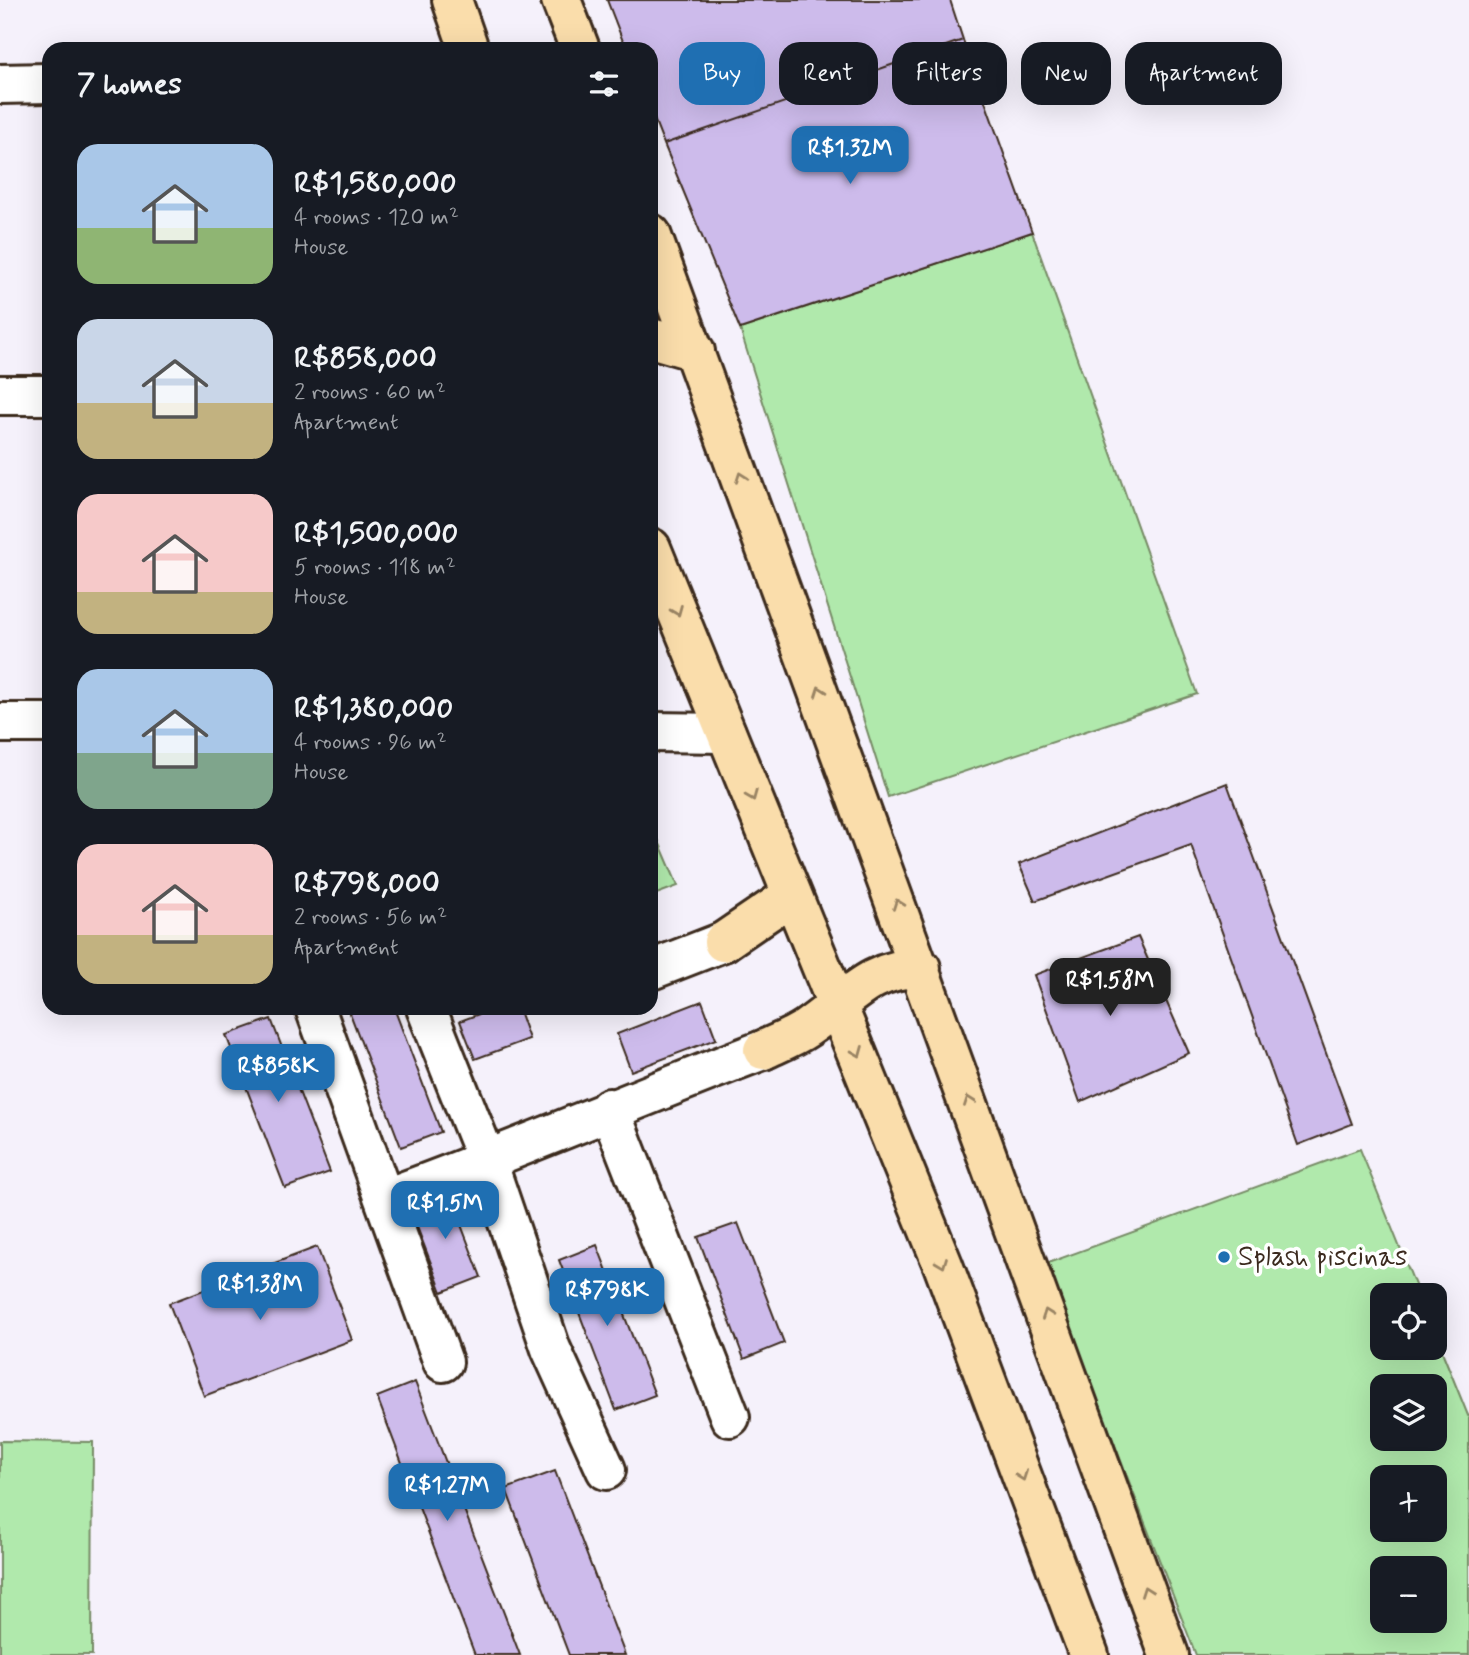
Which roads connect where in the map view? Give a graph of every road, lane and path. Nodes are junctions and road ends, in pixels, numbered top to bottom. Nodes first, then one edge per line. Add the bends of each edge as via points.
1 (452, 0) edge
2 (561, 0) edge
3 (467, 42) edge
4 (577, 42) edge
5 (42, 83) edge
6 (0, 84) edge
7 (658, 253) edge
8 (658, 340) edge
9 (695, 351) junction
10 (0, 395) edge
11 (42, 395) edge
12 (658, 565) edge
13 (0, 723) edge
14 (42, 723) edge
15 (658, 732) edge
16 (726, 733) junction
17 (792, 895) junction
18 (723, 942) joint
19 (658, 967) edge
20 (921, 968) junction
21 (839, 1004) junction
22 (317, 1015) edge
23 (434, 1015) edge
24 (763, 1050) joint
25 (608, 1108) junction
26 (487, 1161) junction
27 (386, 1198) junction
28 (443, 1362) dead end
29 (730, 1418) dead end
30 (606, 1470) dead end
31 (1089, 1655) edge
32 (1169, 1655) edge

1 - 3 highway
2 - 4 highway
5 - 6 street
7 - 9 highway
8 - 9 highway
20 -> 9 highway
10 - 11 street
12 -> 16 highway
13 - 14 street
15 - 16 street
16 -> 17 highway
17 - 18 highway
17 - 21 highway
18 - 19 street
20 - 21 highway via 897,968 868,981
32 -> 20 highway
21 - 24 highway via 805,1029
21 -> 31 highway via 943,1265
22 - 27 street
23 - 26 street
24 - 25 street
25 - 26 street
25 - 29 street
26 - 27 street
26 - 30 street via 551,1349
27 - 28 street

